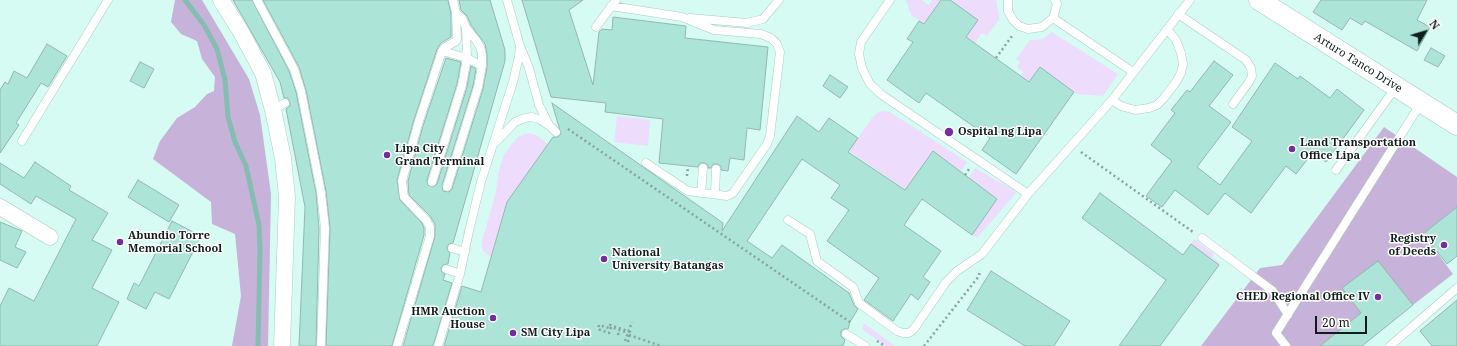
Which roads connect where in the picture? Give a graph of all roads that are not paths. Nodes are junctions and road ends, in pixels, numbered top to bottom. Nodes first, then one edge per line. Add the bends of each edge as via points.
1 (108, 0) edge
2 (257, 0) edge
3 (453, 0) edge
4 (507, 0) edge
5 (779, 0) edge
6 (890, 0) edge
7 (1008, 0) edge
8 (1055, 0) edge
9 (1190, 0) edge
10 (1259, 0) edge
11 (227, 3) edge
12 (614, 3) edge
13 (456, 13) junction
14 (1178, 14) junction
15 (682, 17) junction
16 (1053, 18) junction
17 (596, 27) dead end
18 (466, 28) junction
19 (1167, 29) junction
20 (520, 46) junction
21 (442, 51) junction
22 (467, 58) junction
23 (482, 66) junction
24 (1133, 72) junction
25 (1396, 86) junction
26 (1112, 100) junction
27 (1421, 103) junction
28 (1233, 104) dead end
29 (549, 125) junction
30 (1457, 125) edge
31 (556, 132) dead end
32 (22, 141) dead end
33 (492, 150) junction
34 (646, 163) dead end
35 (703, 168) dead end
36 (716, 169) dead end
37 (1336, 170) dead end
38 (432, 182) dead end
39 (447, 187) dead end
40 (701, 193) junction
41 (714, 194) junction
42 (1028, 194) junction
43 (0, 207) edge
44 (788, 220) dead end
45 (50, 237) dead end
46 (1202, 238) road end
47 (452, 248) dead end
48 (465, 252) junction
49 (446, 269) dead end
50 (460, 274) junction
51 (1457, 288) edge
52 (1288, 315) junction
53 (846, 334) dead end
54 (282, 346) edge
55 (322, 346) edge
56 (398, 346) edge
57 (438, 346) edge
58 (865, 346) edge
59 (1286, 346) edge
60 (1390, 346) edge

1 - 32 lane
2 - 55 lane via 298,80 321,192 325,228
3 - 13 lane
4 - 20 lane
5 - 15 lane via 763,19 747,23
6 - 42 lane via 861,42 859,54 862,68 870,84 882,95
7 - 16 lane via 1008,11 1019,26 1028,29 1042,27
8 - 16 lane via 1057,4
9 - 14 lane
10 - 25 street, Arturo Tanco Drive
11 - 54 street via 260,56 267,86 279,107 287,197
12 - 15 lane
12 - 17 lane
13 - 18 lane via 462,18
13 - 21 lane via 457,39
14 - 19 lane
14 - 28 lane via 1246,60 1251,68 1252,76
15 - 41 lane via 714,30 761,34 771,38 780,52 767,144 733,193 727,196
16 - 24 lane
18 - 22 lane
18 - 23 lane via 480,47
19 - 24 lane
19 - 26 lane via 1182,53 1183,64 1176,82 1164,98 1157,105 1135,110
20 - 29 lane via 539,105
20 - 33 lane via 513,82
21 - 22 lane
21 - 56 lane via 402,182 404,197 426,220 430,227 430,236
22 - 23 lane
22 - 38 lane via 462,84
23 - 39 lane
24 - 26 lane
25 - 27 street, Arturo Tanco Drive
25 - 37 lane
26 - 42 lane
27 - 30 street, Arturo Tanco Drive
27 - 52 lane
29 - 31 lane
29 - 33 lane via 531,117 515,122 499,138
33 - 48 lane via 481,182
34 - 40 lane via 688,191
35 - 40 lane
36 - 41 lane
40 - 41 lane
42 - 44 lane via 982,254 951,276 909,333 897,331 859,303 853,287 817,261 810,234
43 - 45 street
46 - 52 lane via 1273,291
47 - 48 lane
48 - 50 lane
49 - 50 lane
50 - 57 lane
51 - 60 lane
52 - 59 lane via 1276,333
53 - 58 lane

